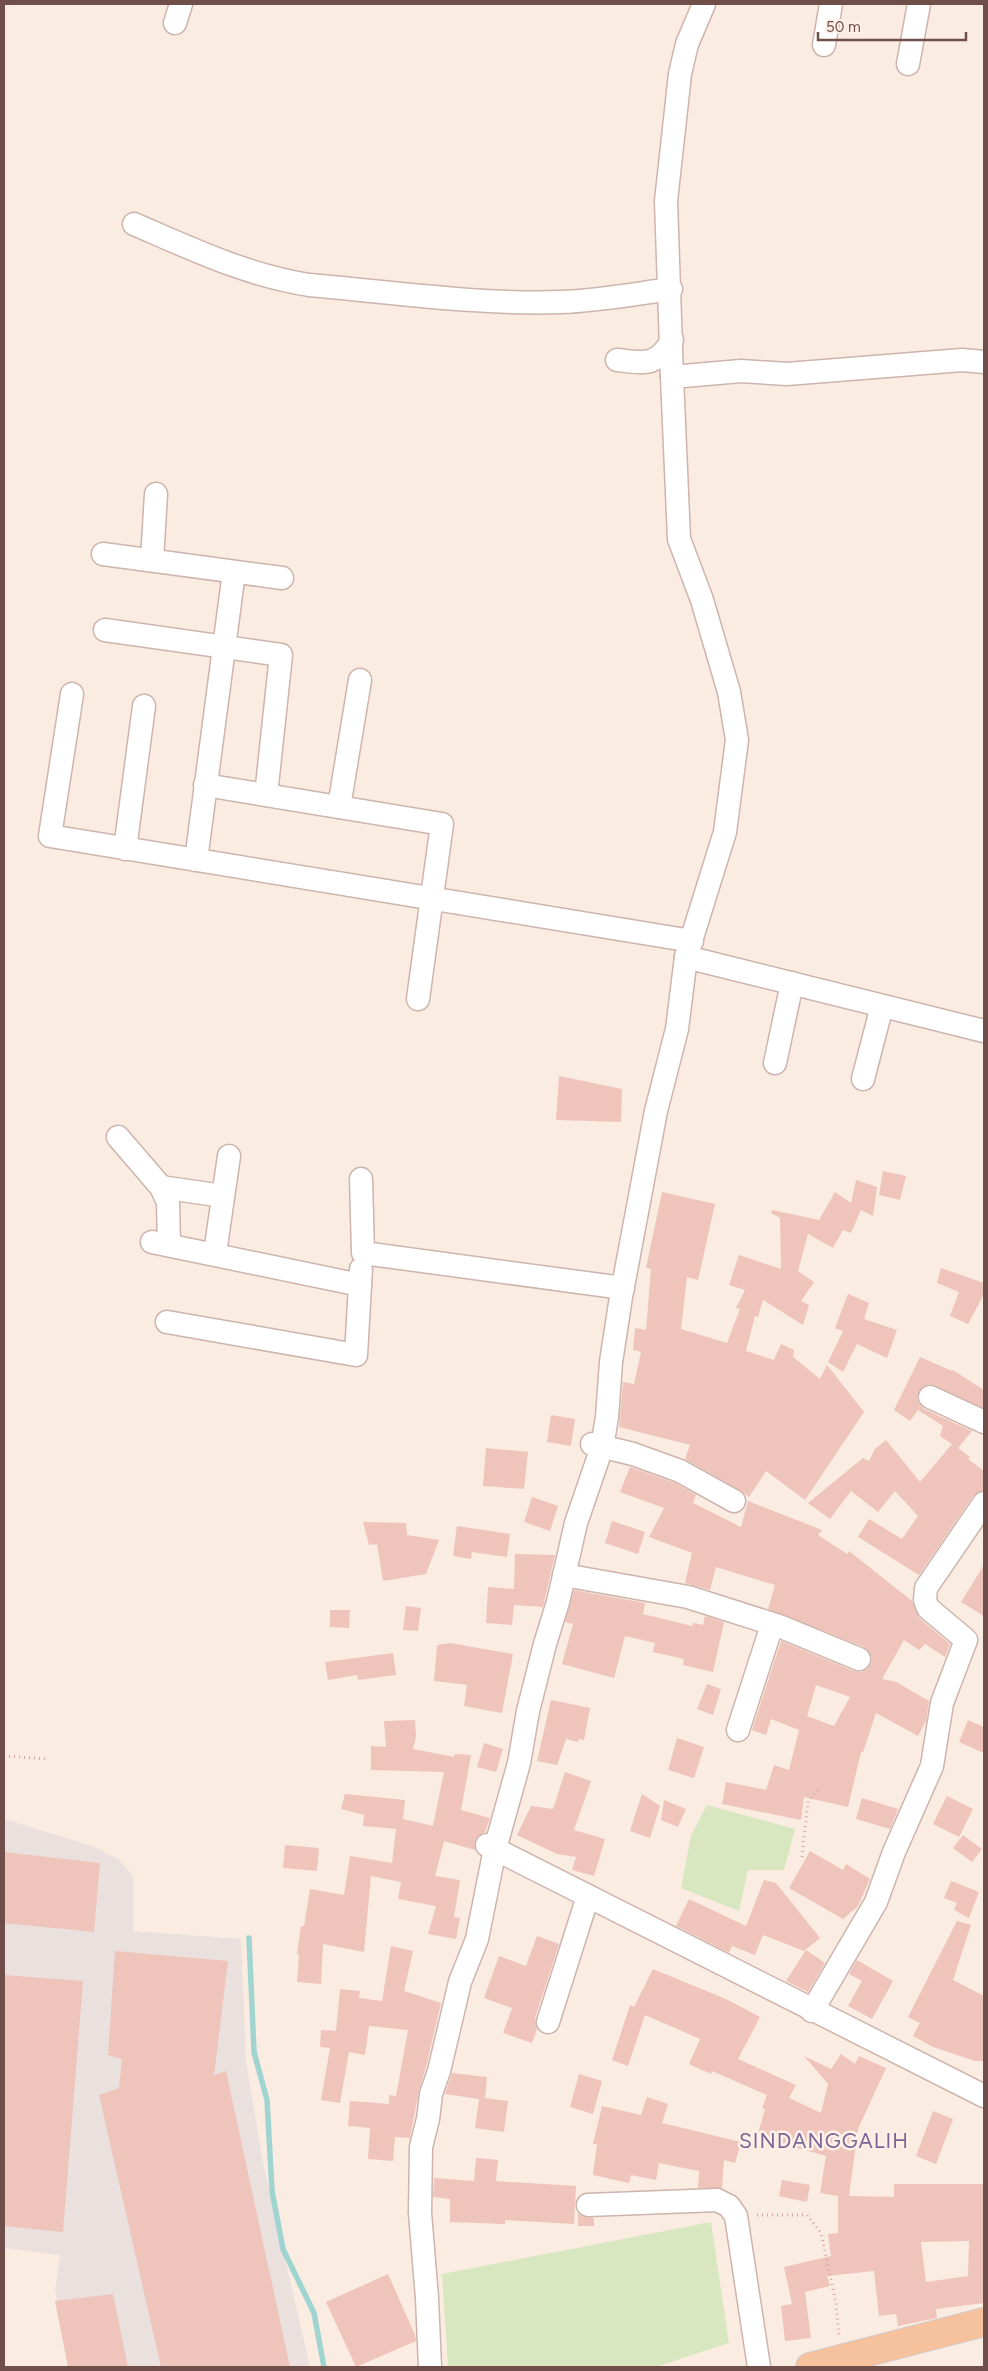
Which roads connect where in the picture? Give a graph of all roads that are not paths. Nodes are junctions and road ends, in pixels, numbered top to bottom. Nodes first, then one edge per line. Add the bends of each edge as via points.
1 (704, 4) edge
2 (831, 4) edge
3 (919, 4) edge
4 (824, 45) dead end
5 (908, 64) dead end
6 (134, 224) dead end
7 (671, 289) junction
8 (672, 340) junction
9 (616, 360) dead end
10 (984, 362) edge
11 (672, 377) junction
12 (156, 494) dead end
13 (103, 554) dead end
14 (152, 560) junction
15 (234, 572) junction
16 (282, 578) dead end
17 (105, 630) dead end
18 (224, 648) junction
19 (360, 680) dead end
20 (72, 694) dead end
21 (144, 706) dead end
22 (205, 785) junction
23 (266, 795) junction
24 (340, 807) junction
25 (125, 849) junction
26 (196, 860) junction
27 (432, 898) junction
28 (689, 949) junction
29 (792, 983) junction
30 (418, 999) dead end
31 (882, 1006) junction
32 (984, 1031) edge
33 (775, 1063) dead end
34 (864, 1079) dead end
35 (118, 1137) dead end
36 (229, 1156) dead end
37 (361, 1178) dead end
38 (161, 1186) junction
39 (223, 1196) junction
40 (215, 1253) junction
41 (363, 1253) junction
42 (360, 1285) junction
43 (623, 1288) junction
44 (168, 1322) dead end
45 (930, 1397) dead end
46 (984, 1422) edge
47 (597, 1446) junction
48 (734, 1501) dead end
49 (984, 1503) edge
50 (564, 1575) junction
51 (772, 1625) junction
52 (859, 1659) dead end
53 (738, 1730) dead end
54 (491, 1847) junction
55 (588, 1896) junction
56 (812, 2010) junction
57 (548, 2022) dead end
58 (984, 2096) edge
59 (588, 2205) dead end
60 (984, 2322) edge
61 (430, 2367) edge
62 (759, 2367) edge
63 (810, 2367) edge

1 - 7 street via 687,44 675,112 666,202
2 - 4 street
3 - 5 street
6 - 7 street via 236,268 309,285 506,301 559,302 599,300
7 - 8 street
8 - 9 street via 660,357 652,362
8 - 11 street
10 - 11 street via 962,360 787,374 741,370
11 - 28 street via 679,539 727,682 737,740 725,832
12 - 14 street
13 - 14 street
14 - 15 street
15 - 16 street
15 - 18 street
17 - 18 street
18 - 22 street
18 - 23 street via 282,655
19 - 24 street
20 - 25 street via 50,836
21 - 25 street
22 - 23 street
22 - 26 street
23 - 24 street
24 - 27 street via 442,824
25 - 26 street
26 - 27 street
27 - 28 street
27 - 30 street
28 - 29 street
28 - 43 street via 677,1029 656,1111
29 - 31 street
29 - 33 street
31 - 32 street
31 - 34 street
35 - 38 street
36 - 39 street
37 - 41 street
38 - 39 street
38 - 40 street via 168,1202 160,1243
39 - 40 street
40 - 42 street
41 - 42 street
41 - 43 street
42 - 44 street via 356,1355
43 - 47 street via 611,1362 607,1416
45 - 46 street
47 - 48 street via 633,1454 680,1471
47 - 50 street
49 - 56 street via 925,1594 928,1608 966,1640 942,1703 932,1766 876,1902
50 - 51 street via 688,1597
50 - 54 street via 528,1711 519,1763
51 - 52 street
51 - 53 street
54 - 55 street
54 - 61 street via 477,1939 460,1982 421,2147 420,2213
55 - 56 street
55 - 57 street
56 - 58 street
59 - 62 street via 717,2200 729,2206 736,2216
60 - 63 main road

